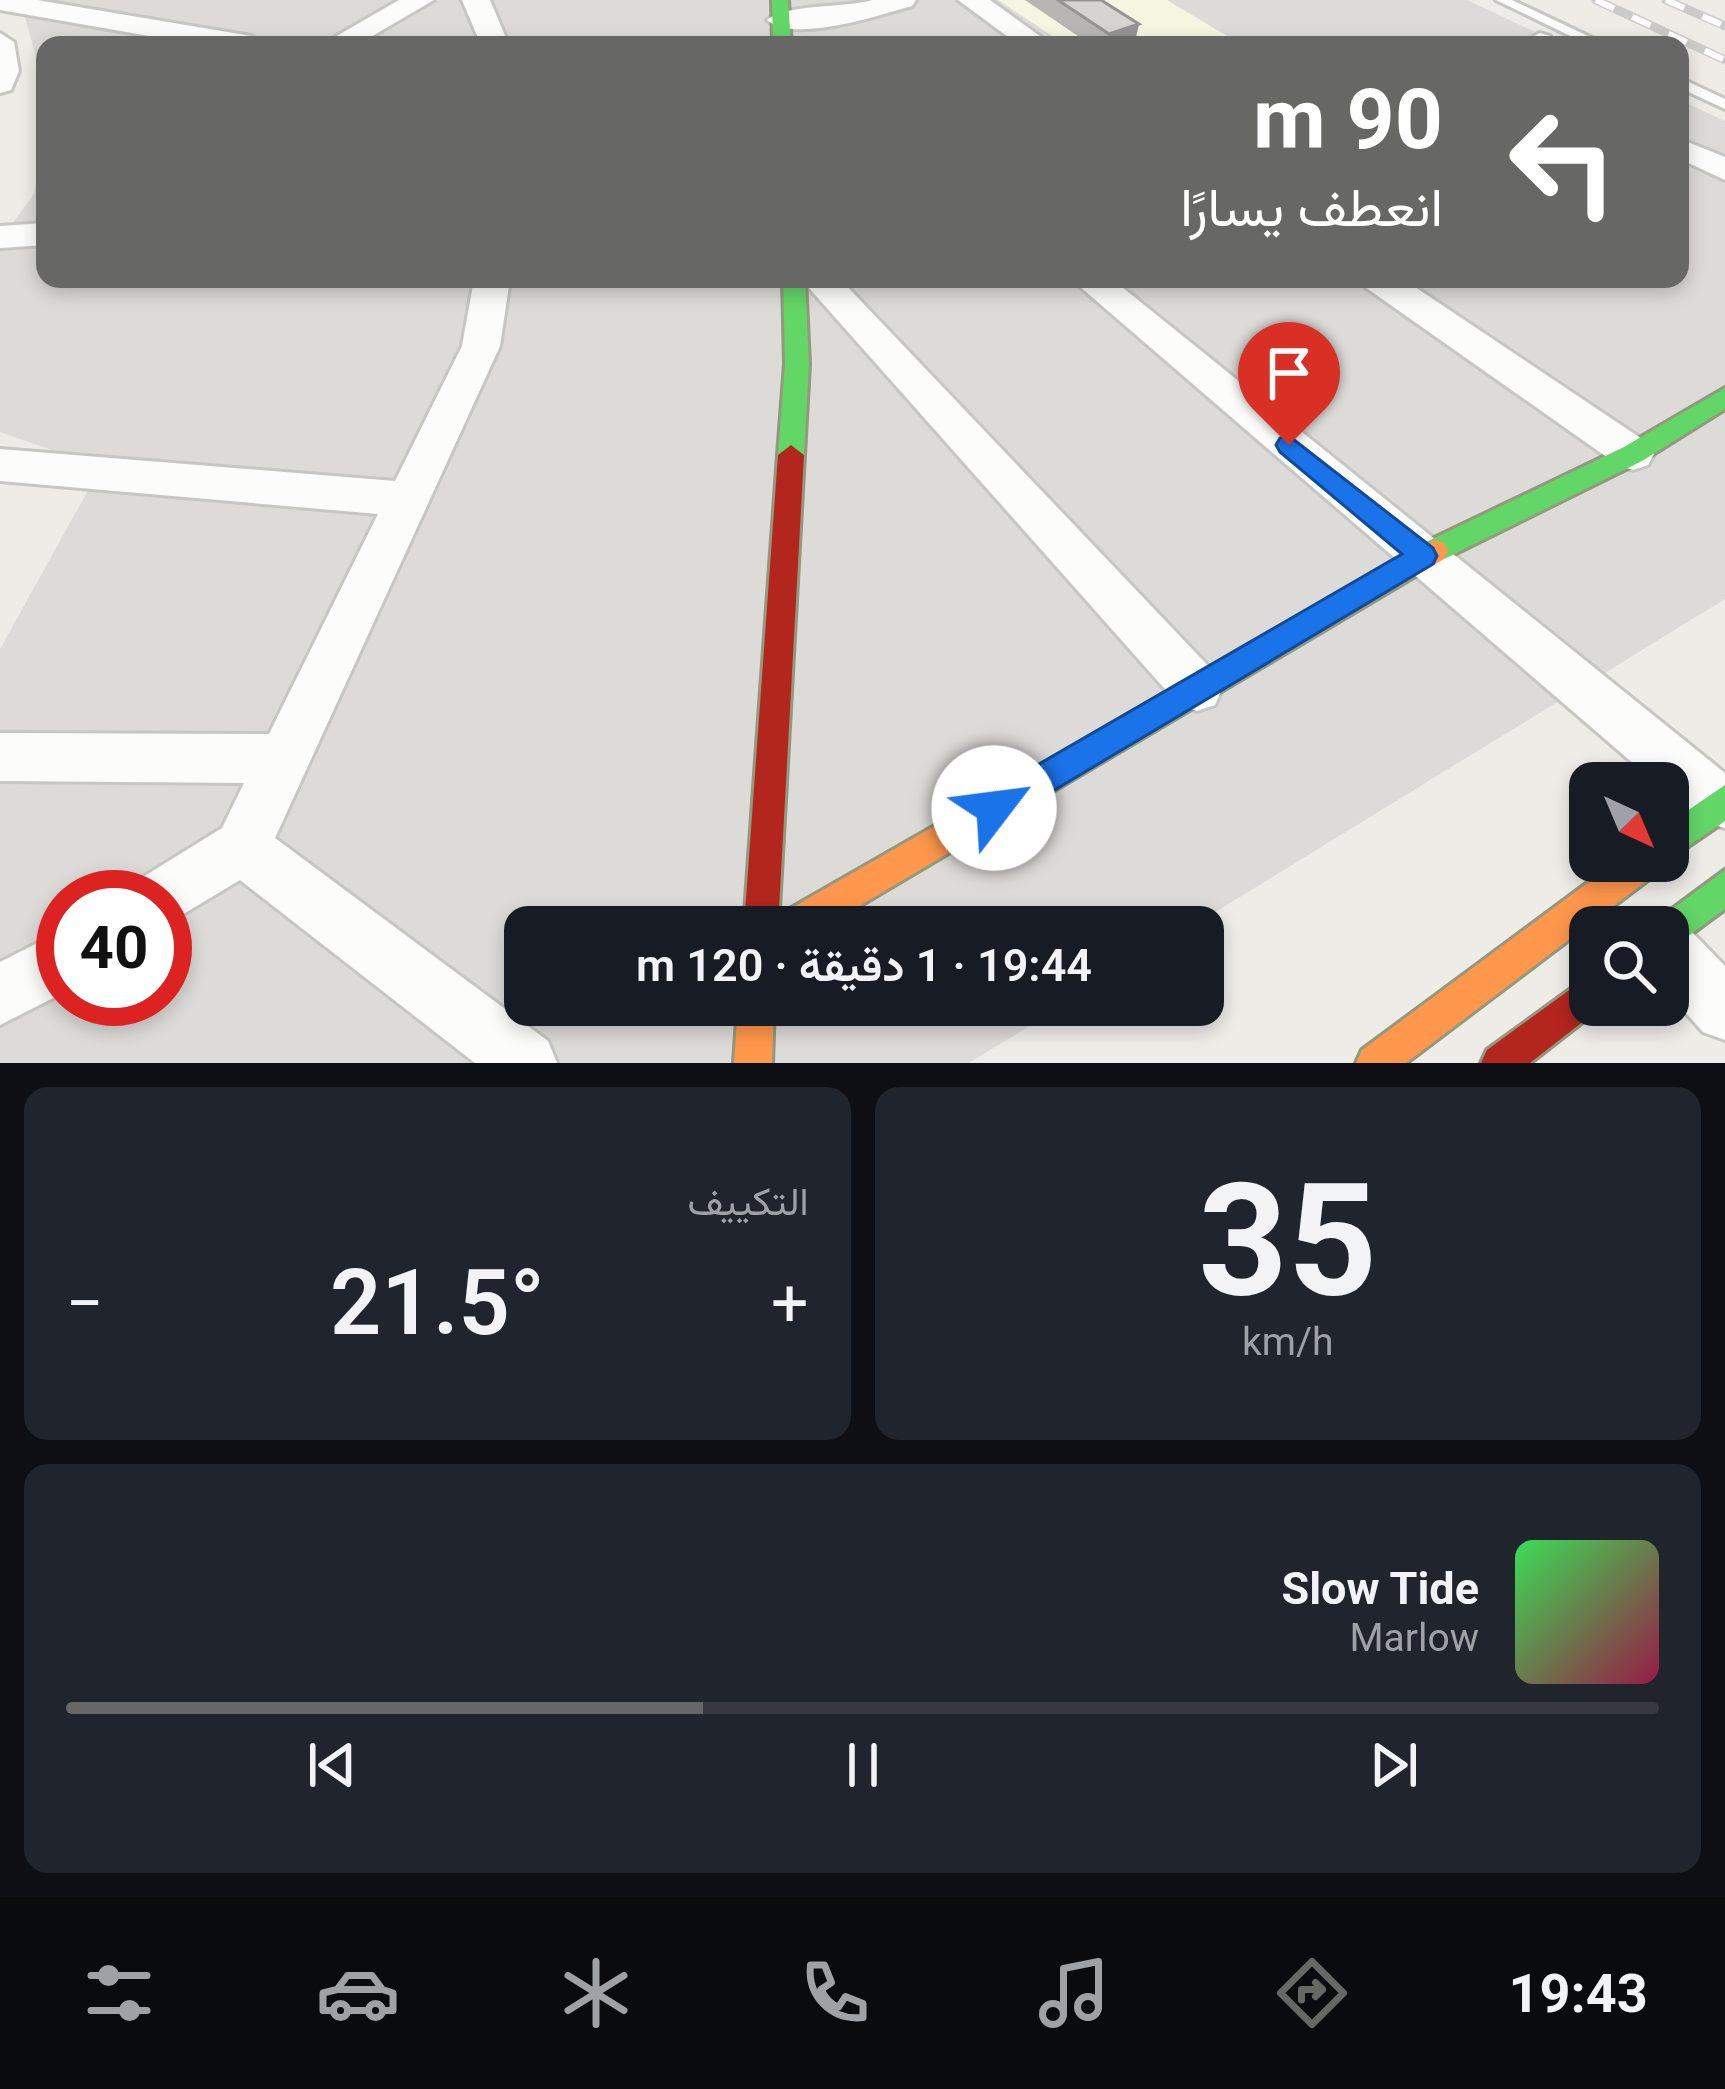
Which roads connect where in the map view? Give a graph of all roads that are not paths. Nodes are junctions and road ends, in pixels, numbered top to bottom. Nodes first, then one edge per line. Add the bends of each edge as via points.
1 (420, 0) edge
2 (476, 0) edge
3 (902, 0) edge
4 (972, 0) edge
5 (1502, 0) edge
6 (0, 2) edge
7 (781, 22) edge
8 (198, 36) edge
9 (352, 36) edge
10 (486, 36) edge
11 (1024, 36) edge
12 (1580, 36) edge
13 (1689, 90) edge
14 (1722, 117) edge
15 (1689, 143) edge
16 (1689, 153) edge
17 (1725, 170) edge
18 (36, 234) edge
19 (0, 236) edge
20 (491, 288) edge
21 (794, 288) edge
22 (827, 288) edge
23 (1100, 288) edge
24 (1411, 288) edge
25 (1725, 397) edge
26 (1633, 454) junction
27 (0, 465) edge
28 (409, 499) junction
29 (1423, 556) junction
30 (1197, 689) junction
31 (0, 758) edge
32 (284, 760) junction
33 (1723, 803) edge
34 (1689, 828) edge
35 (242, 847) junction
36 (192, 879) edge
37 (1617, 882) edge
38 (1725, 887) edge
39 (762, 906) edge
40 (827, 906) edge
41 (1689, 916) edge
42 (1689, 972) edge
43 (36, 975) edge
44 (0, 994) edge
45 (1569, 1009) edge
46 (1725, 1010) edge
47 (755, 1026) edge
48 (526, 1063) edge
49 (753, 1063) edge
50 (1375, 1063) edge
51 (1500, 1063) edge

1 - 9 street
2 - 10 street
3 - 7 street
4 - 11 street
5 - 12 lane
6 - 8 street
13 - 14 lane
14 - 15 street
16 - 17 street
18 - 19 street
20 - 28 street via 482,346
21 - 39 street via 797,364
22 - 30 street
23 - 29 street
24 - 26 street
25 - 26 street
26 - 29 street
27 - 28 street
28 - 32 street
29 - 30 street
29 - 33 street
30 - 40 street
31 - 32 street
32 - 35 street
33 - 34 street
35 - 36 street
35 - 48 street
37 - 50 street
38 - 41 street
42 - 46 street
43 - 44 street
45 - 51 street
47 - 49 street

